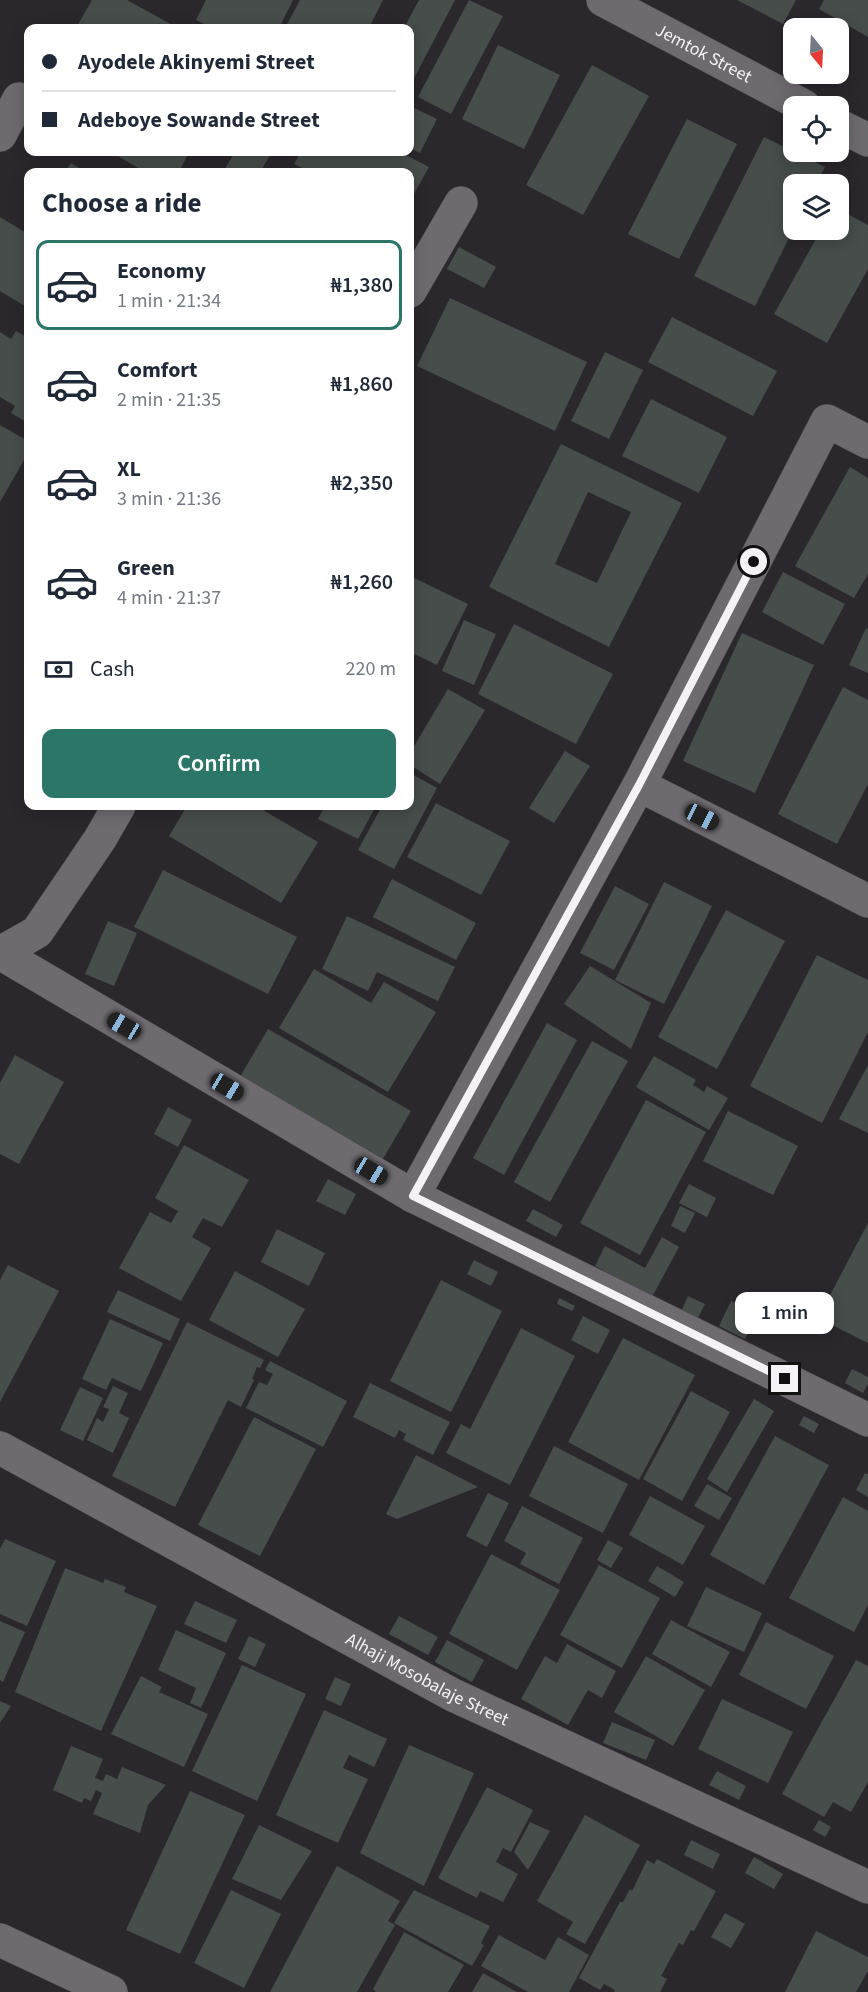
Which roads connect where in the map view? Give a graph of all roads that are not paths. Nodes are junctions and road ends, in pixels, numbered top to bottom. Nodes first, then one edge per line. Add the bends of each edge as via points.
1 (603, 0) edge
2 (785, 96) edge
3 (18, 99) dead end
4 (849, 130) edge
5 (0, 135) edge
6 (868, 140) edge
7 (461, 203) dead end
8 (414, 284) edge
9 (868, 442) edge
10 (639, 785) junction
11 (117, 810) edge
12 (868, 901) edge
13 (0, 953) edge
14 (413, 1196) junction
15 (868, 1420) edge
16 (0, 1448) edge
17 (868, 1887) edge
18 (0, 1940) edge
19 (111, 1992) edge

1 - 2 street, Jemtok Street
3 - 5 street
4 - 6 street
7 - 8 street
9 - 10 street via 827,421
10 - 12 street
10 - 14 street
11 - 13 street via 43,924
13 - 14 street
14 - 15 street
16 - 17 street, Alhaji Mosobalaje Street via 453,1695
18 - 19 street

